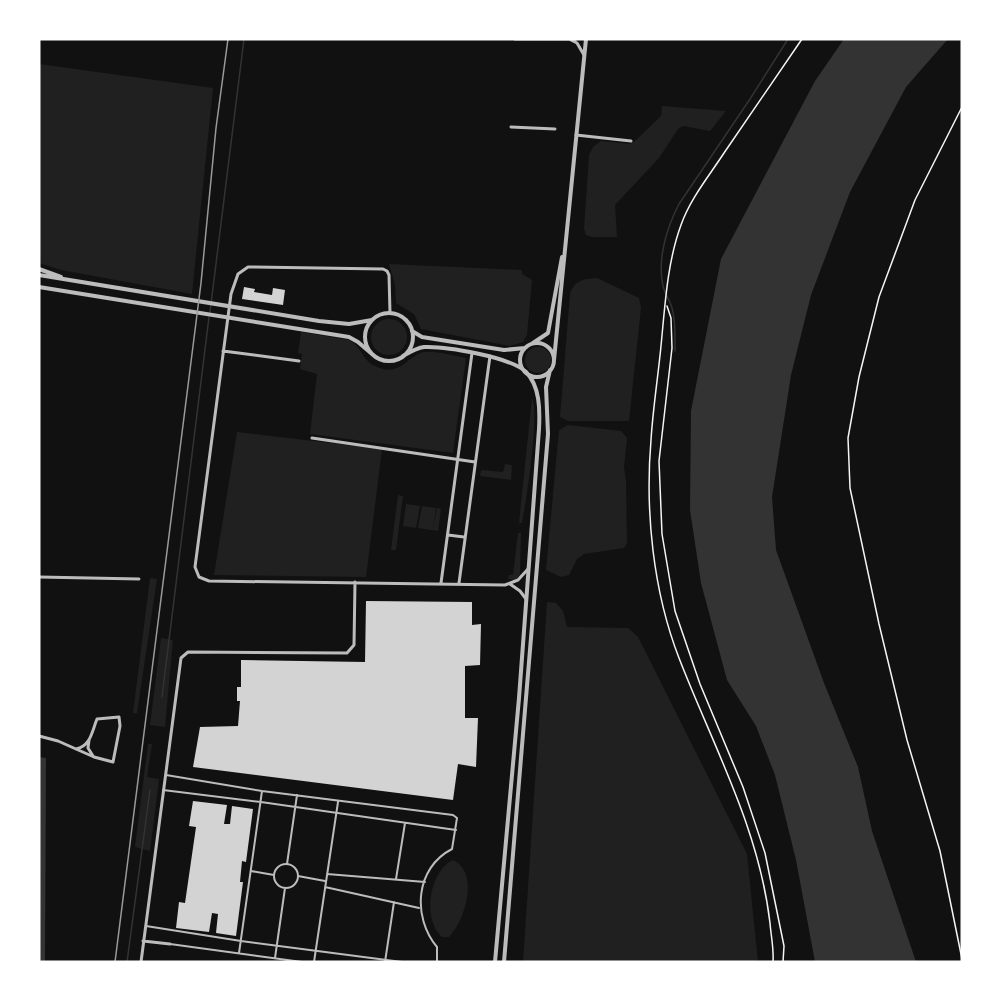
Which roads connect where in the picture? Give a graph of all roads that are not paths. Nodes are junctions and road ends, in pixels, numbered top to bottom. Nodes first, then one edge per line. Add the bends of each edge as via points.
1 (515, 39) edge
2 (535, 39) edge
3 (544, 39) edge
4 (576, 39) edge
5 (586, 39) edge
6 (569, 40) edge
7 (584, 55) junction
8 (511, 127) dead end
9 (555, 129) dead end
10 (576, 135) junction
11 (631, 141) dead end
12 (565, 245) junction
13 (39, 268) edge
14 (39, 275) edge
15 (70, 280) junction
16 (39, 287) edge
17 (390, 313) junction
18 (372, 320) junction
19 (412, 331) junction
20 (533, 343) junction
21 (525, 348) junction
22 (224, 351) junction
23 (472, 353) junction
24 (372, 354) junction
25 (403, 356) junction
26 (490, 356) junction
27 (554, 360) junction
28 (299, 361) dead end
29 (550, 370) junction
30 (526, 372) junction
31 (312, 438) dead end
32 (459, 459) junction
33 (475, 462) junction
34 (448, 535) junction
35 (465, 537) junction
36 (529, 567) junction
37 (39, 577) edge
38 (139, 579) dead end
39 (355, 582) junction
40 (441, 583) junction
41 (459, 584) junction
42 (510, 584) junction
43 (526, 601) junction
44 (39, 736) edge
45 (90, 739) junction
46 (76, 749) junction
47 (94, 757) junction
48 (166, 774) junction
49 (164, 790) junction
50 (262, 791) junction
51 (297, 795) junction
52 (338, 801) junction
53 (261, 802) junction
54 (295, 807) junction
55 (336, 813) junction
56 (405, 823) junction
57 (456, 830) junction
58 (287, 864) junction
59 (251, 871) junction
60 (327, 874) junction
61 (274, 875) junction
62 (298, 876) junction
63 (396, 879) junction
64 (326, 881) junction
65 (425, 882) junction
66 (325, 887) junction
67 (285, 888) junction
68 (394, 902) junction
69 (421, 908) junction
70 (146, 926) junction
71 (144, 941) junction
72 (241, 941) junction
73 (170, 944) joint
74 (277, 946) junction
75 (316, 950) junction
76 (239, 953) junction
77 (275, 958) junction
78 (386, 961) edge
79 (141, 962) edge
80 (302, 962) edge
81 (314, 962) edge
82 (402, 962) edge
83 (437, 962) edge
84 (495, 962) edge
85 (504, 962) edge

1 - 2 street
2 - 3 street
3 - 6 street
4 - 6 street
5 - 7 street
6 - 7 street via 577,43
7 - 10 street
8 - 9 street
10 - 11 street
10 - 12 street
12 - 20 street via 548,333
12 - 27 street
13 - 15 street
14 - 15 street
15 - 18 street via 319,321 349,324
16 - 24 street via 350,337
17 - 18 street
17 - 19 street via 404,318
17 - 22 street via 389,275 383,269 248,267 238,274 231,294
18 - 24 street via 365,333
19 - 21 street via 422,337 504,350
19 - 25 street via 412,345
20 - 21 street
20 - 27 street via 548,346
21 - 30 street via 521,363
22 - 28 street
22 - 39 street via 197,574 208,581
23 - 25 street via 425,347
23 - 26 street
23 - 32 street
24 - 25 street via 383,361
26 - 30 street
26 - 33 street
27 - 29 street
29 - 30 street via 541,376
29 - 85 street
30 - 36 street via 537,392 540,424
31 - 32 street
32 - 33 street
32 - 34 street
33 - 35 street
34 - 35 street
34 - 40 street
35 - 41 street
36 - 42 street
36 - 43 street
37 - 38 street
39 - 40 street
39 - 48 street via 354,645 347,653 188,652 182,656
40 - 41 street
41 - 42 street
42 - 43 street
43 - 84 street
44 - 46 street
45 - 46 street
45 - 47 street via 88,748
45 - 47 street via 97,719 119,717 113,762
46 - 47 street
48 - 49 street
48 - 50 street
49 - 53 street
49 - 70 street
50 - 51 street
50 - 53 street
51 - 52 street
51 - 54 street
52 - 55 street
52 - 57 street via 453,815 457,819
53 - 54 street
53 - 59 street
54 - 55 street
54 - 58 street
55 - 56 street
55 - 60 street
56 - 57 street
56 - 63 street
57 - 65 street via 452,849 433,862
58 - 61 street via 279,866
58 - 62 street via 295,867
59 - 61 street
59 - 72 street
60 - 63 street
60 - 64 street
61 - 67 street via 278,885
62 - 64 street
62 - 67 street via 293,886
63 - 65 street
64 - 66 street
65 - 69 street
66 - 68 street
66 - 75 street
67 - 74 street
68 - 69 street
68 - 78 street
69 - 83 street via 428,936 437,947
70 - 71 street
70 - 72 street
71 - 73 street
71 - 79 street
72 - 74 street
72 - 76 street
73 - 76 street
74 - 75 street
74 - 77 street
75 - 78 street
75 - 81 street
76 - 77 street
77 - 80 street
78 - 82 street

